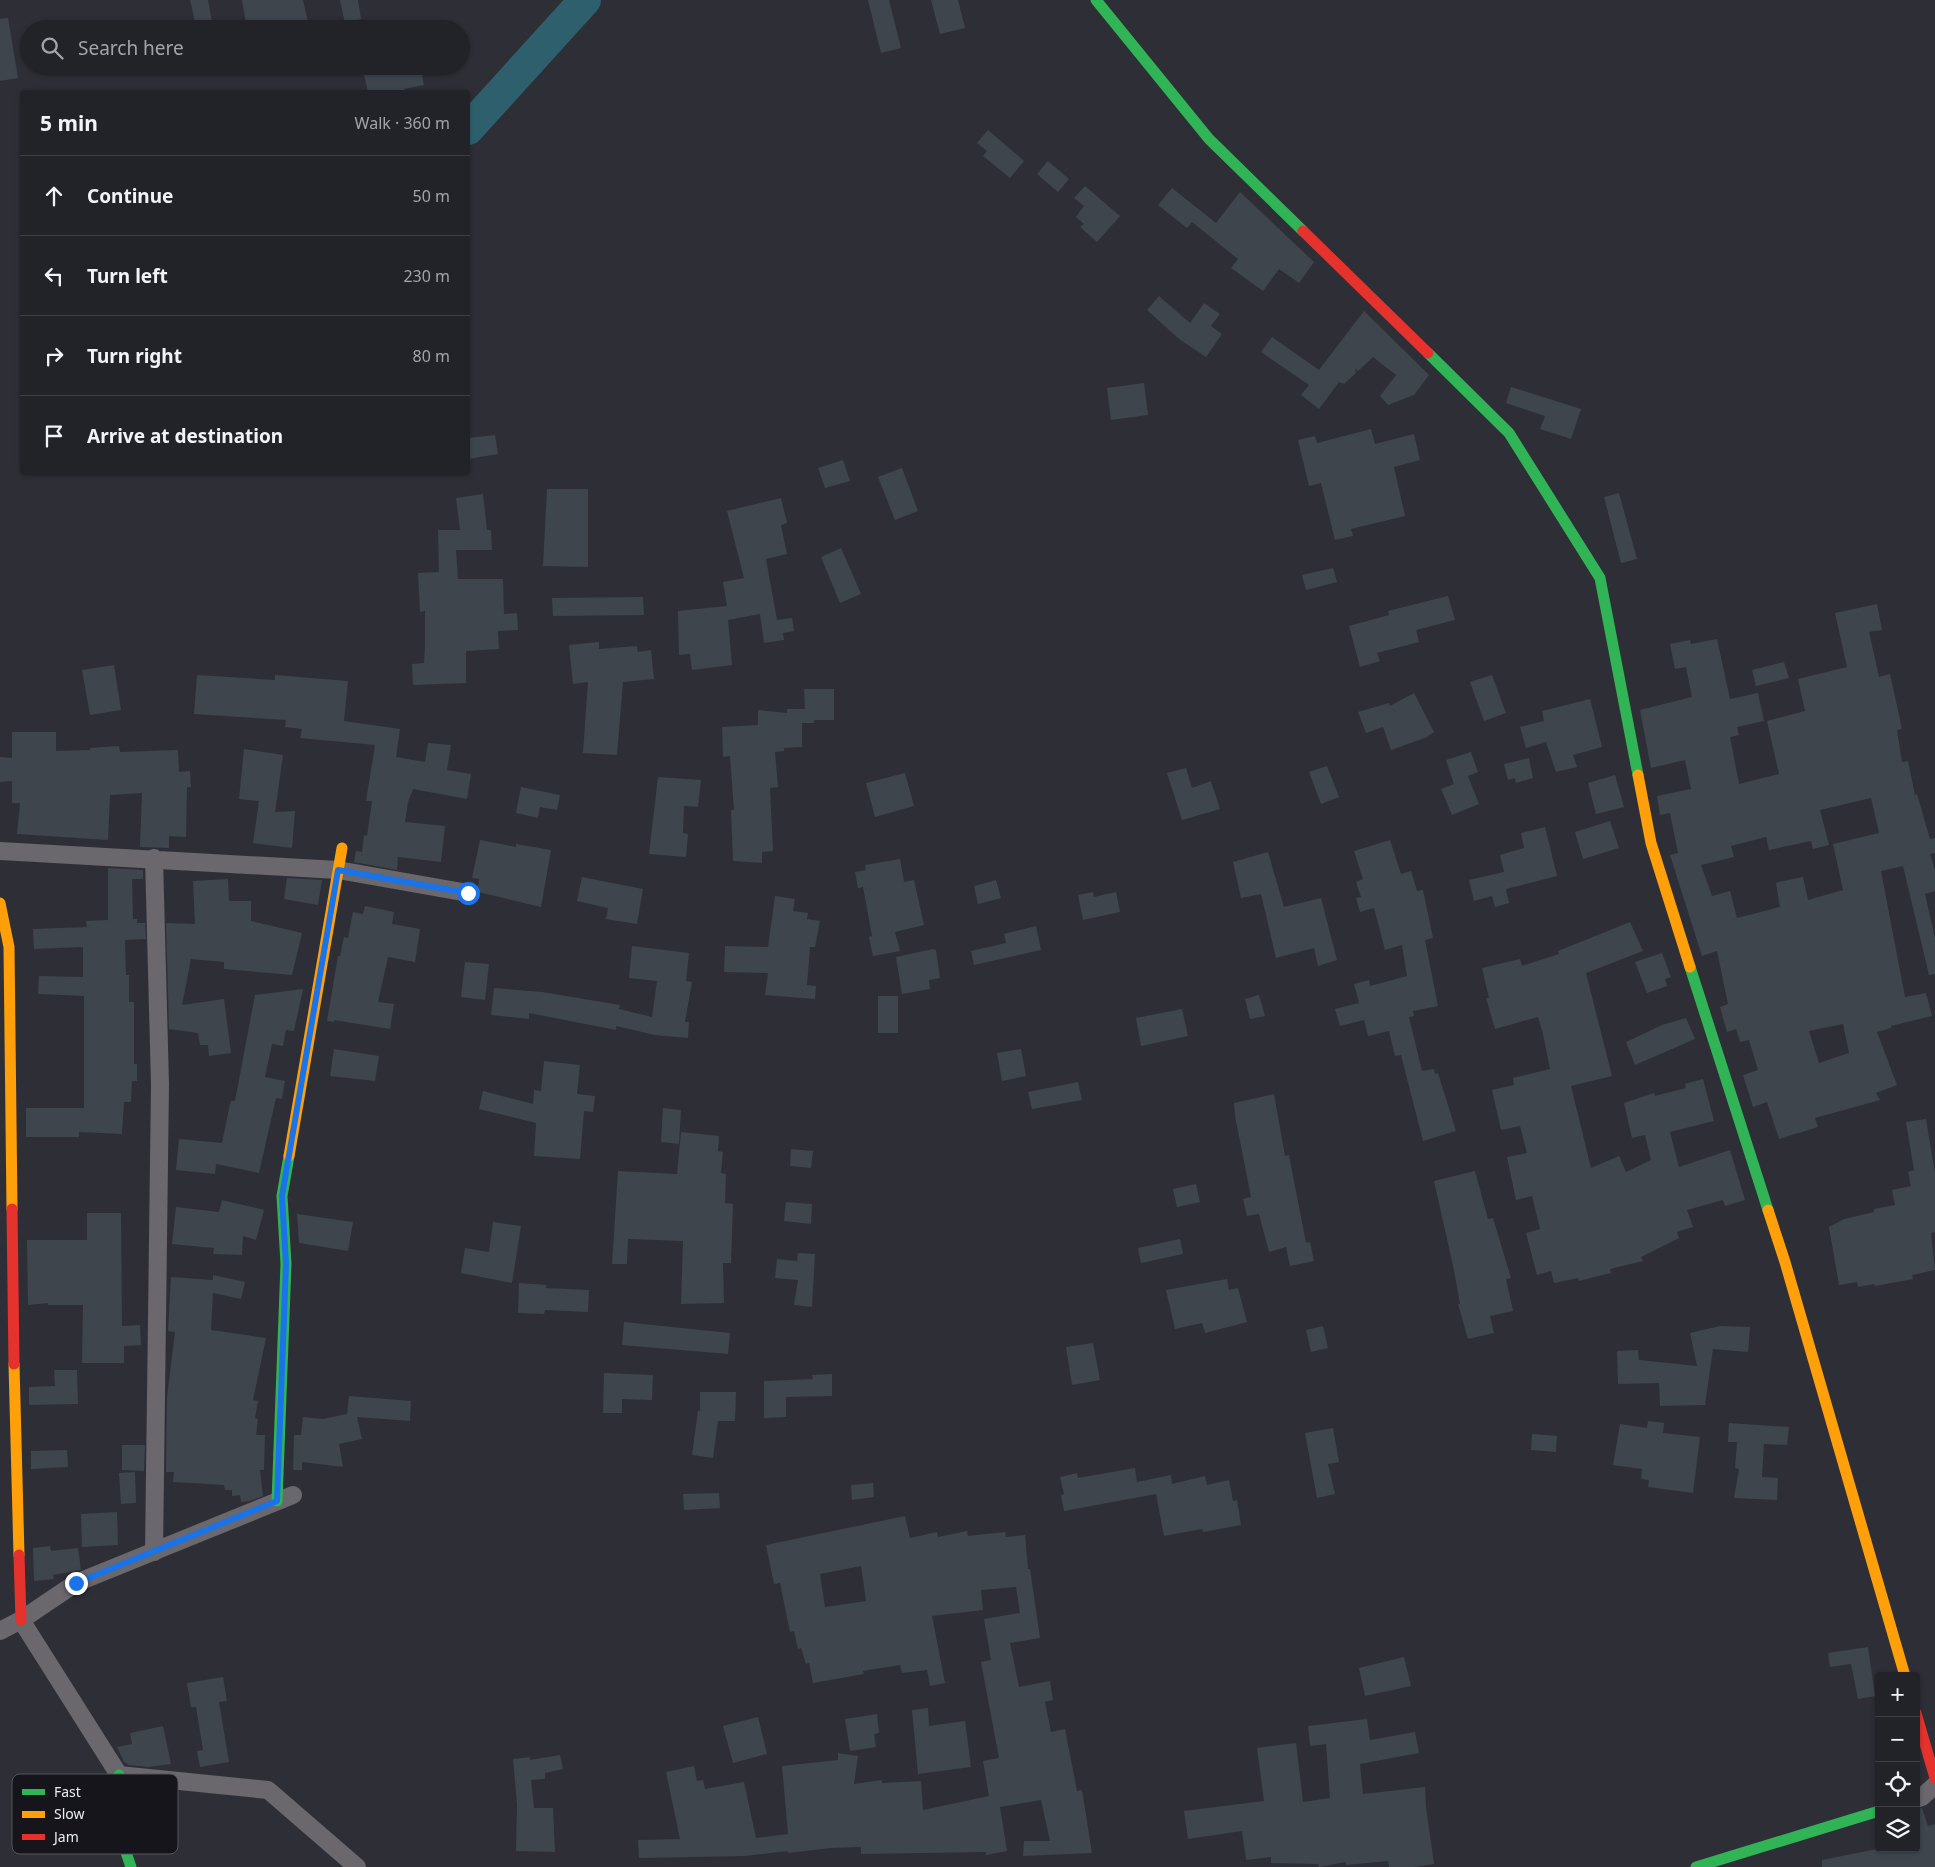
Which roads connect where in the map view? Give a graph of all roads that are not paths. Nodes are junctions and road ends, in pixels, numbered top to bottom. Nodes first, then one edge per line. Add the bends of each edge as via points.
1 (1096, 0) edge
2 (342, 848) dead end
3 (0, 851) edge
4 (154, 858) junction
5 (338, 870) junction
6 (468, 893) dead end
7 (0, 903) edge
8 (285, 1498) joint
9 (154, 1552) junction
10 (21, 1620) junction
11 (0, 1631) edge
12 (1904, 1672) edge
13 (1917, 1717) edge
14 (118, 1774) edge
15 (1935, 1778) edge
16 (178, 1781) edge
17 (1935, 1785) edge
18 (1920, 1798) edge
19 (1875, 1811) edge
20 (127, 1854) edge
21 (131, 1867) edge
22 (357, 1867) edge
23 (1696, 1867) edge

1 - 12 street via 1209,139 1508,433 1600,578 1651,843 1785,1262
2 - 5 street
3 - 4 street
4 - 5 street
4 - 9 street via 160,1084
5 - 6 street
5 - 8 street via 282,1196 286,1264
7 - 10 street via 9,947 14,1374
8 - 9 street
9 - 10 street via 76,1583
10 - 11 street
10 - 14 street
13 - 15 street
16 - 22 street via 268,1790
17 - 18 street
19 - 23 street
20 - 21 street

